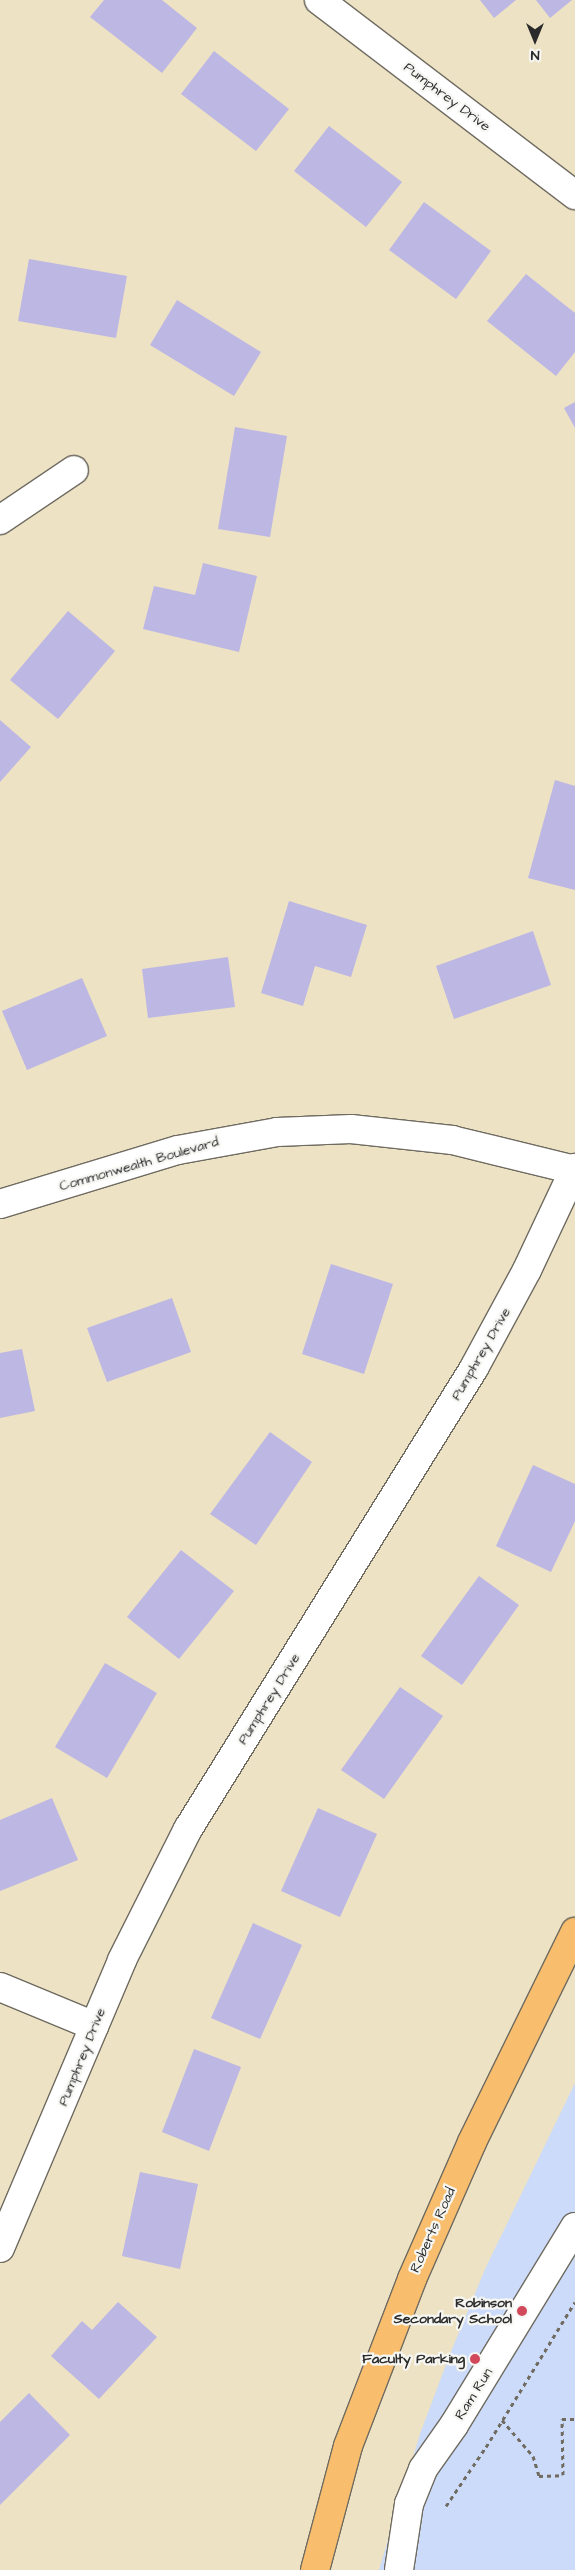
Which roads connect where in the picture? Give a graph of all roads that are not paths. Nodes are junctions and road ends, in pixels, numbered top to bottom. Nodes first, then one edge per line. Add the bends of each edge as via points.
1 (319, 0) edge
2 (575, 195) edge
3 (74, 470) dead end
4 (0, 520) edge
5 (575, 1170) edge
6 (0, 1204) edge
7 (575, 1932) edge
8 (0, 1987) edge
9 (94, 2026) junction
10 (575, 2228) edge
11 (0, 2248) edge
12 (315, 2570) edge
13 (399, 2570) edge

1 - 2 street, Pumphrey Drive
3 - 4 street
5 - 6 street, Commonwealth Boulevard via 452,1140 351,1129 277,1132 178,1150
5 - 9 street, Pumphrey Drive via 527,1270 474,1368 188,1829 122,1960
7 - 12 main road, Roberts Road via 472,2142 412,2279 348,2446
8 - 9 street
9 - 11 street, Pumphrey Drive
10 - 13 street, Ram Run via 454,2425 423,2469 409,2504

